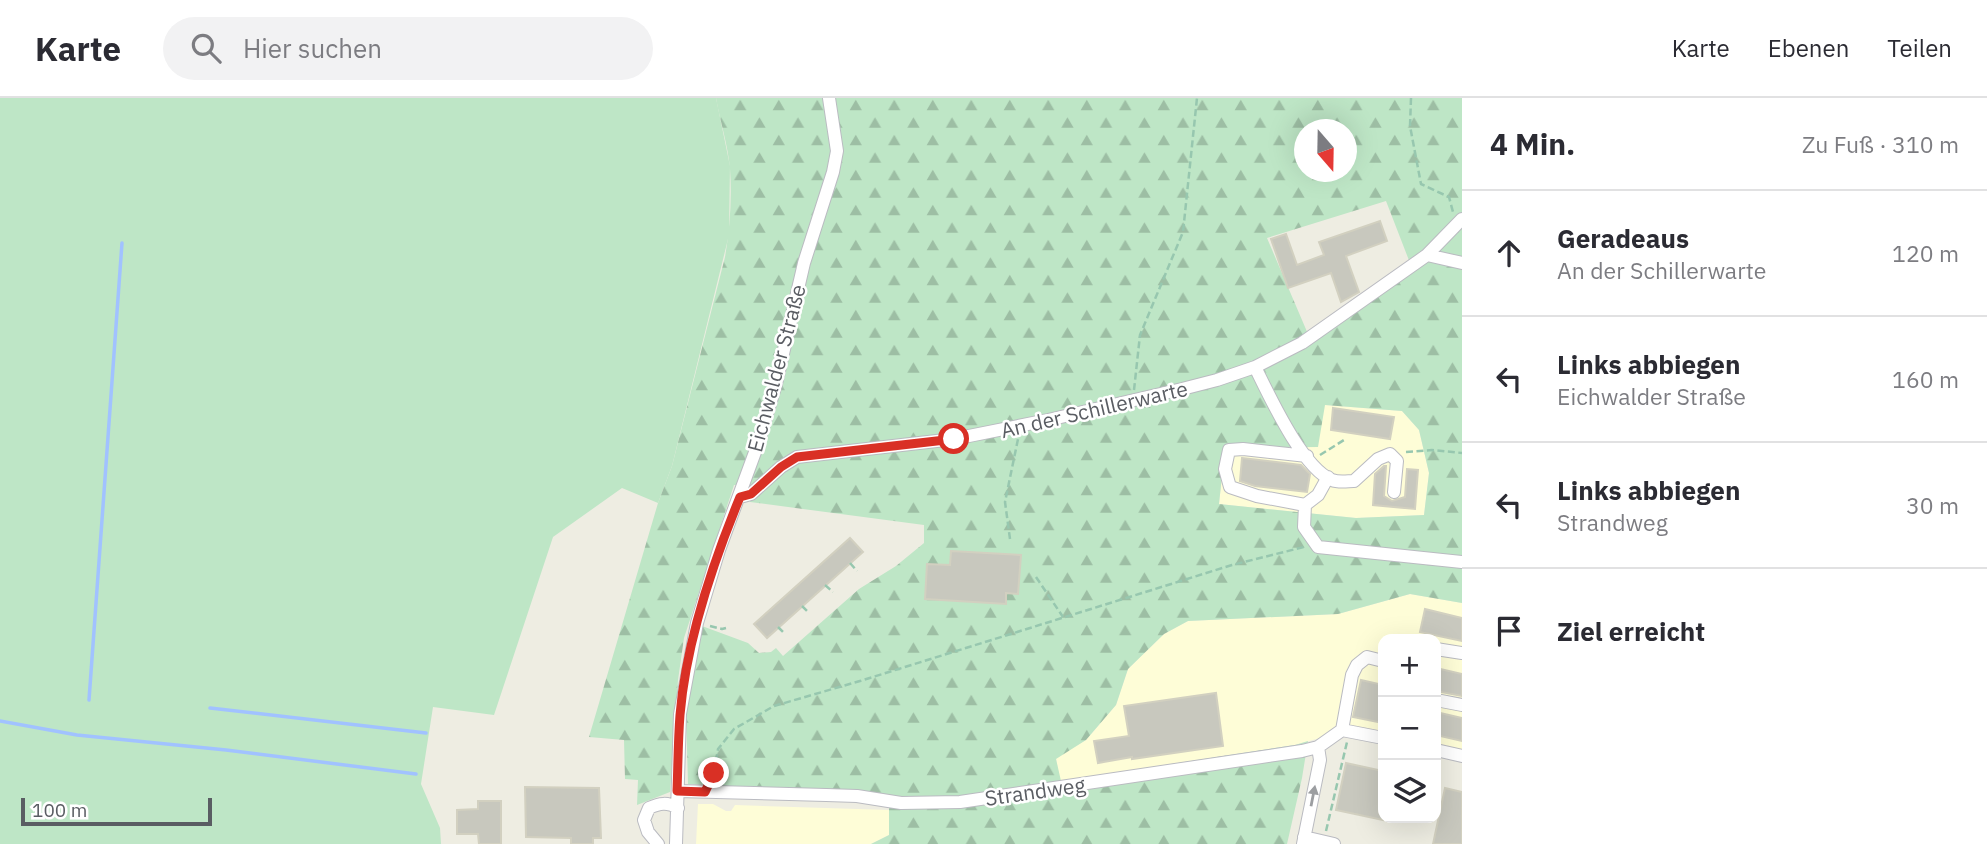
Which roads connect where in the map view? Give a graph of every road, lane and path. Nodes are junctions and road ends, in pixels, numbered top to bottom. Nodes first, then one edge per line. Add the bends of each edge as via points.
1 (829, 98) edge
2 (1197, 98) edge
3 (1411, 98) edge
4 (1459, 222) edge
5 (1427, 255) junction
6 (1462, 263) edge
7 (1255, 367) junction
8 (1132, 401) junction
9 (1020, 426) junction
10 (1344, 440) dead end
11 (1462, 453) edge
12 (1390, 454) junction
13 (1309, 458) junction
14 (1328, 477) junction
15 (1394, 492) dead end
16 (740, 497) junction
17 (1305, 505) junction
18 (1010, 539) dead end
19 (1318, 547) junction
20 (1462, 562) edge
21 (850, 563) dead end
22 (857, 571) dead end
23 (1036, 577) dead end
24 (825, 585) dead end
25 (833, 592) dead end
26 (802, 606) dead end
27 (809, 613) dead end
28 (1063, 617) junction
29 (697, 623) junction
30 (778, 627) dead end
31 (726, 628) dead end
32 (785, 634) dead end
33 (1441, 650) edge
34 (1462, 653) edge
35 (1378, 660) edge
36 (1441, 701) edge
37 (1462, 705) edge
38 (1345, 730) junction
39 (1378, 737) edge
40 (1318, 747) junction
41 (1441, 751) edge
42 (1462, 756) edge
43 (677, 791) junction
44 (705, 792) junction
45 (678, 808) junction
46 (1303, 841) edge
47 (1329, 843) edge
48 (658, 844) edge
49 (676, 844) edge

1 - 16 street, Eichwalder Straße via 837,151 833,172 804,262 776,384
2 - 8 path via 1183,232 1140,335
3 - 4 path via 1410,126 1421,184 1449,197
4 - 5 street, An der Schillerwarte
5 - 6 street
5 - 7 street, An der Schillerwarte via 1302,343
7 - 8 street, An der Schillerwarte
7 - 13 street via 1283,424
8 - 9 street, An der Schillerwarte
9 - 16 street, An der Schillerwarte via 954,439 797,457 751,494
9 - 18 path via 1005,502
10 - 13 path
11 - 12 path
12 - 14 street via 1354,481
12 - 15 street via 1397,461
13 - 14 street
13 - 17 street via 1230,450 1225,469 1230,487
14 - 17 street via 1318,495
16 - 29 street, Eichwalder Straße
17 - 19 street via 1304,527
19 - 20 street
19 - 28 path via 1232,565
21 - 22 path
23 - 28 path
24 - 25 path
26 - 27 path
28 - 44 path via 774,706 734,729 718,749
29 - 31 path
29 - 43 street, Eichwalder Straße via 680,714
30 - 32 path
33 - 34 street
35 - 38 street via 1367,657 1352,675
36 - 37 street
38 - 39 street
38 - 40 street, Strandweg
38 - 47 path
40 - 44 street, Strandweg via 960,802
46 -> 40 street via 1320,760
41 - 42 street
43 - 44 street, Strandweg
43 - 45 street, Eichwalder Straße
45 - 48 street via 660,803 649,808 644,820
45 - 49 street, Eichwalder Straße
46 - 47 street

